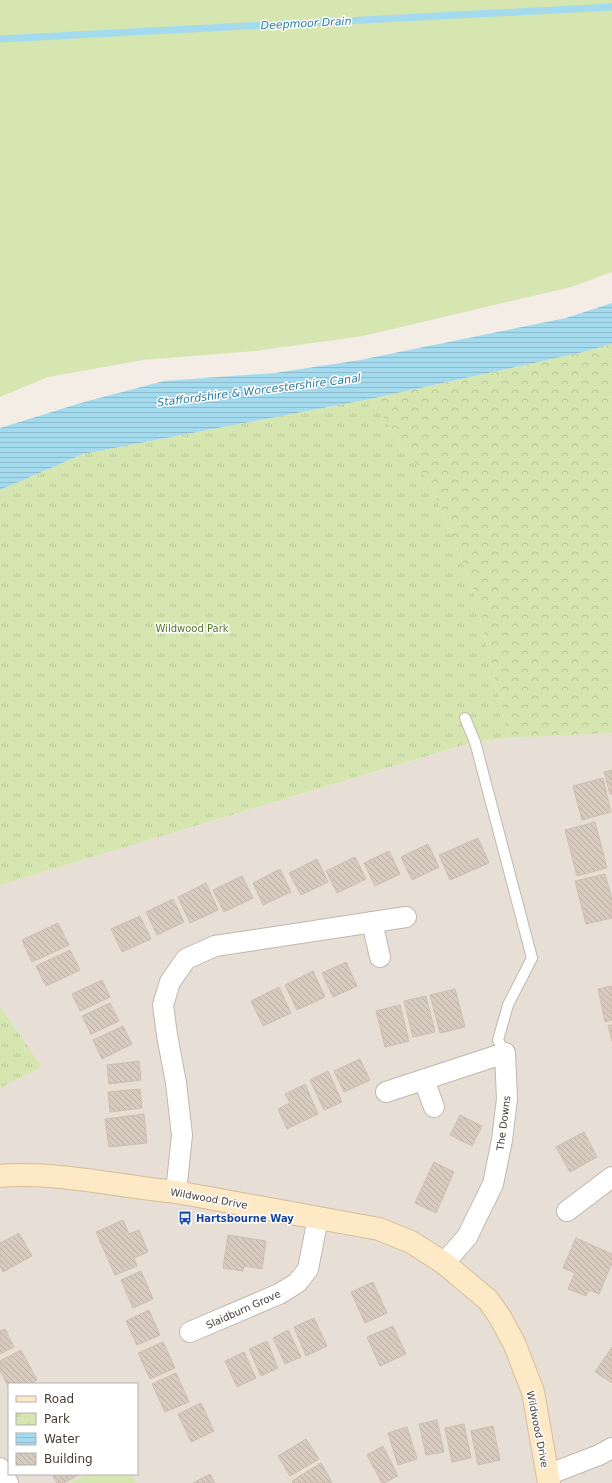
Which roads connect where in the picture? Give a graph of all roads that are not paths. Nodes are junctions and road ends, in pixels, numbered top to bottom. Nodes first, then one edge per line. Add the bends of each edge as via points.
1 (465, 718) dead end
2 (406, 917) dead end
3 (372, 922) junction
4 (380, 958) dead end
5 (504, 1053) junction
6 (424, 1080) junction
7 (386, 1092) dead end
8 (434, 1107) dead end
9 (0, 1176) edge
10 (612, 1177) edge
11 (176, 1192) junction
12 (567, 1211) dead end
13 (318, 1218) junction
14 (444, 1263) junction
15 (190, 1332) dead end
16 (612, 1448) edge
17 (548, 1479) edge

1 - 5 lane via 474,742 532,958 508,1005 498,1040
2 - 3 street
3 - 4 street
3 - 11 street via 215,946 186,959 170,982 163,1005 182,1135
5 - 6 street
5 - 14 street, The Downs via 507,1099 493,1184 466,1236
6 - 7 street
6 - 8 street
9 - 11 street, Wildwood Drive via 15,1174 78,1178
10 - 12 street
11 - 13 street, Wildwood Drive
13 - 14 street, Wildwood Drive via 379,1229 411,1242
13 - 15 street, Slaidburn Grove via 308,1269 297,1283 279,1294
14 - 17 street, Wildwood Drive via 488,1300 515,1345 533,1392
16 - 17 street

